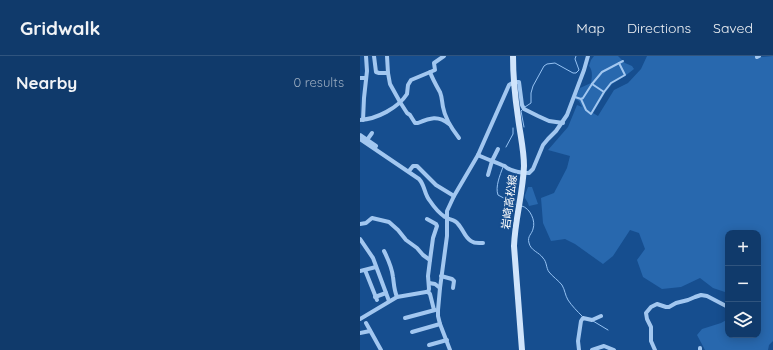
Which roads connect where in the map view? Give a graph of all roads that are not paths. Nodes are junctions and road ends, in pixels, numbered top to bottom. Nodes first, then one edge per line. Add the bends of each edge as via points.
1 (374, 56) edge
2 (387, 56) edge
3 (444, 56) edge
4 (513, 56) edge
5 (588, 56) edge
6 (366, 57) edge
7 (360, 59) edge
8 (622, 61) dead end
9 (619, 63) junction
10 (430, 72) junction
11 (388, 73) junction
12 (360, 78) edge
13 (366, 78) junction
14 (514, 82) junction
15 (592, 84) junction
16 (604, 92) junction
17 (574, 97) junction
18 (362, 98) edge
19 (580, 99) junction
20 (400, 102) junction
21 (362, 120) edge
22 (563, 123) junction
23 (449, 124) junction
24 (372, 133) dead end
25 (360, 135) edge
26 (459, 138) dead end
27 (360, 139) edge
28 (367, 140) junction
29 (498, 149) dead end
30 (478, 155) junction
31 (492, 161) junction
32 (399, 165) junction
33 (409, 171) junction
34 (523, 173) junction
35 (488, 175) dead end
36 (454, 196) junction
37 (447, 218) junction
38 (427, 219) dead end
39 (360, 224) edge
40 (360, 239) edge
41 (483, 243) dead end
42 (384, 251) dead end
43 (430, 260) junction
44 (376, 267) junction
45 (365, 270) junction
46 (360, 271) edge
47 (441, 276) junction
48 (429, 283) junction
49 (440, 288) junction
50 (453, 288) dead end
51 (428, 292) junction
52 (386, 293) junction
53 (397, 297) junction
54 (389, 301) junction
55 (725, 305) edge
56 (436, 310) junction
57 (601, 316) dead end
58 (405, 318) dead end
59 (360, 319) edge
60 (366, 323) dead end
61 (440, 324) junction
62 (370, 331) junction
63 (412, 332) dead end
64 (360, 333) edge
65 (447, 340) junction
66 (429, 345) dead end
67 (381, 350) edge
68 (450, 350) edge
69 (522, 350) edge
70 (579, 350) edge
71 (592, 350) edge
72 (614, 350) edge
73 (655, 350) edge

1 - 11 street via 376,72
2 - 11 street
3 - 10 street via 434,63 435,70
4 - 14 main road, 岩崎高松線
5 - 17 street
6 - 7 street
6 - 13 street
8 - 9 lane
9 - 15 lane via 602,72
9 - 16 lane via 625,75
10 - 20 street via 411,80 407,94
10 - 23 street via 443,100
11 - 20 street via 390,84
12 - 13 street
13 - 18 street
14 - 22 street via 519,82 524,109 549,121
14 - 30 street via 508,85
14 - 34 main road, 岩崎高松線
15 - 16 lane
15 - 19 lane
16 - 19 lane via 591,114
17 - 19 lane
17 - 22 street
18 - 21 street
20 - 21 street via 380,114
20 - 23 street via 415,123 436,118
22 - 34 street via 543,145 533,169 529,173
23 - 26 street
24 - 28 street
25 - 28 street
27 - 32 street
28 - 32 street via 401,164
29 - 31 street
30 - 31 street
30 - 36 street
31 - 34 street
31 - 35 street
32 - 33 street
33 - 36 street via 413,166 417,166 436,185
33 - 37 street via 422,183 425,195
34 - 69 main road, 岩崎高松線 via 514,246
36 - 37 street via 447,211
37 - 41 street via 457,222 471,241
37 - 47 street
38 - 43 street via 437,226
39 - 43 street via 372,218 389,222
40 - 44 street
42 - 53 street via 393,275
43 - 48 street
44 - 45 street
44 - 52 street
45 - 46 street
45 - 52 street via 376,298
47 - 49 street
47 - 50 street via 452,279
48 - 49 street
48 - 51 street
49 - 56 street
51 - 53 street
51 - 56 street
52 - 54 street
53 - 54 street
54 - 59 street
55 - 73 street via 700,296 669,307 654,305 646,313
56 - 58 street
56 - 61 street
57 - 70 street via 592,320 583,318 581,321
60 - 62 street
61 - 63 street
61 - 65 street
62 - 64 street
62 - 67 street
65 - 66 street
65 - 68 street
71 - 72 street via 604,346

